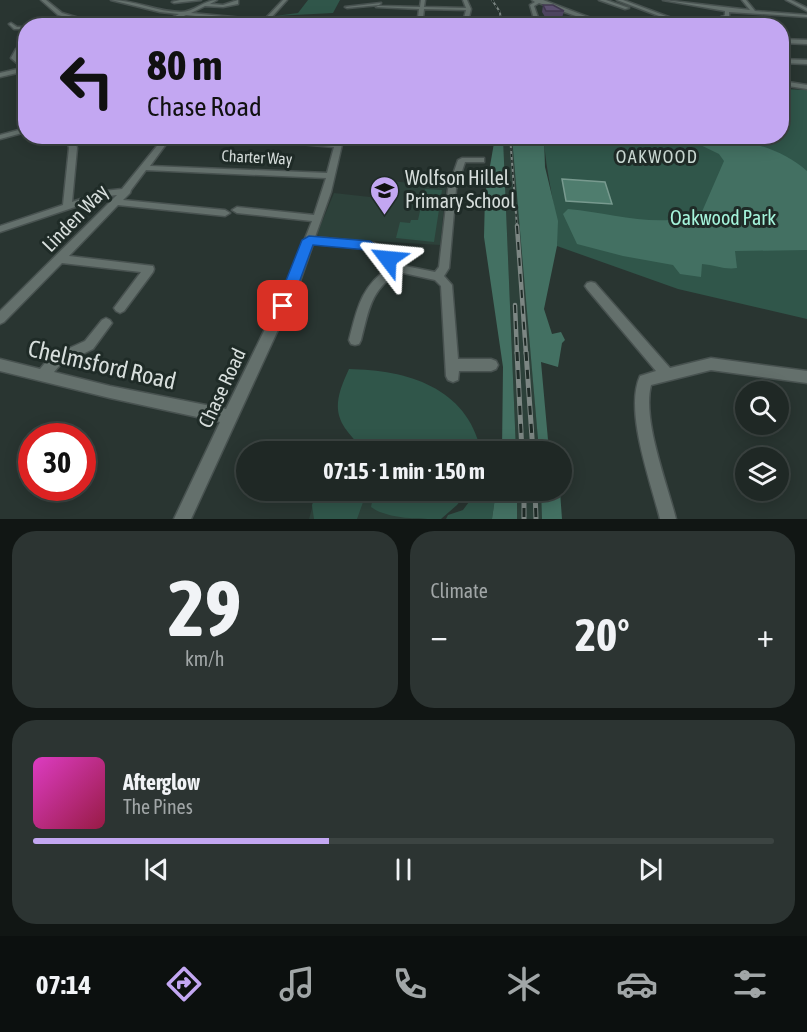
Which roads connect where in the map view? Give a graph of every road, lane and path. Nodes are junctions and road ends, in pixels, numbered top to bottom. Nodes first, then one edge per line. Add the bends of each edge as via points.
1 (43, 0) edge
2 (113, 0) edge
3 (199, 0) edge
4 (215, 0) edge
5 (236, 0) edge
6 (285, 0) edge
7 (352, 0) edge
8 (423, 0) edge
9 (465, 0) edge
10 (547, 0) edge
11 (601, 0) edge
12 (620, 0) edge
13 (665, 0) edge
14 (704, 0) edge
15 (744, 0) edge
16 (788, 0) edge
17 (182, 1) edge
18 (536, 1) edge
19 (363, 2) edge
20 (379, 4) edge
21 (205, 5) junction
22 (347, 7) dead end
23 (423, 8) junction
24 (555, 8) junction
25 (707, 8) junction
26 (469, 9) junction
27 (534, 10) junction
28 (727, 10) junction
29 (807, 10) edge
30 (188, 13) junction
31 (754, 13) junction
32 (807, 16) edge
33 (75, 18) edge
34 (176, 18) edge
35 (226, 18) edge
36 (269, 18) edge
37 (421, 18) edge
38 (466, 18) edge
39 (536, 18) edge
40 (586, 18) edge
41 (659, 18) edge
42 (668, 18) edge
43 (722, 18) edge
44 (11, 24) dead end
45 (18, 28) edge
46 (789, 41) edge
47 (807, 42) edge
48 (789, 61) edge
49 (807, 62) edge
50 (18, 71) edge
51 (0, 75) edge
52 (789, 85) edge
53 (807, 87) edge
54 (18, 132) edge
55 (0, 137) edge
56 (72, 144) edge
57 (163, 144) edge
58 (338, 144) edge
59 (481, 160) dead end
60 (146, 168) junction
61 (331, 176) junction
62 (126, 191) junction
63 (116, 202) junction
64 (67, 206) junction
65 (237, 210) dead end
66 (225, 213) dead end
67 (316, 218) junction
68 (0, 229) edge
69 (309, 240) junction
70 (61, 259) junction
71 (397, 268) junction
72 (438, 277) junction
73 (591, 286) dead end
74 (120, 308) dead end
75 (0, 319) edge
76 (106, 324) dead end
77 (355, 340) dead end
78 (0, 365) edge
79 (491, 365) dead end
80 (666, 373) junction
81 (43, 375) junction
82 (807, 377) edge
83 (230, 417) junction
84 (182, 519) edge
85 (668, 519) edge

1 - 33 street via 60,14
2 - 30 street
3 - 17 street
4 - 21 street
5 - 21 street via 226,6
6 - 36 street
7 - 19 street
8 - 23 street
9 - 26 street
10 - 18 street
11 - 41 street
12 - 42 street
13 - 25 street
14 - 25 street
15 - 31 street
16 - 29 street
18 - 24 street
18 - 27 street via 532,4
19 - 20 street
19 - 22 street
20 - 23 street
21 - 30 street
23 - 26 street
23 - 37 street
24 - 27 street
24 - 40 street
25 - 28 street
26 - 38 street
27 - 39 street
28 - 31 street
28 - 43 street
30 - 34 street
30 - 35 street
31 - 32 street
44 - 45 street
46 - 47 street
48 - 49 street
50 - 51 street
52 - 53 street
54 - 55 street
56 - 64 street
57 - 60 street, Linden Way
58 - 61 street, Chase Road
59 - 72 street via 462,160 455,176 444,268
60 - 61 street, Charter Way
60 - 62 street, Linden Way
61 - 67 street, Chase Road
62 - 63 street, Linden Way
62 - 64 street
63 - 66 street
63 - 70 street, Linden Way
64 - 68 street
65 - 67 street
67 - 69 street, Chase Road
69 - 71 street via 370,245
69 - 83 street, Chase Road via 293,284
70 - 74 street via 150,269
70 - 75 street, Linden Way
71 - 72 street
71 - 77 street via 371,286
72 - 79 street via 446,285 452,371
73 - 80 street
76 - 81 street via 89,345 55,361
78 - 81 street, Chelmsford Road
80 - 82 street via 711,364
80 - 85 street via 645,380 640,398
81 - 83 street, Chelmsford Road
83 - 84 street, Chase Road

